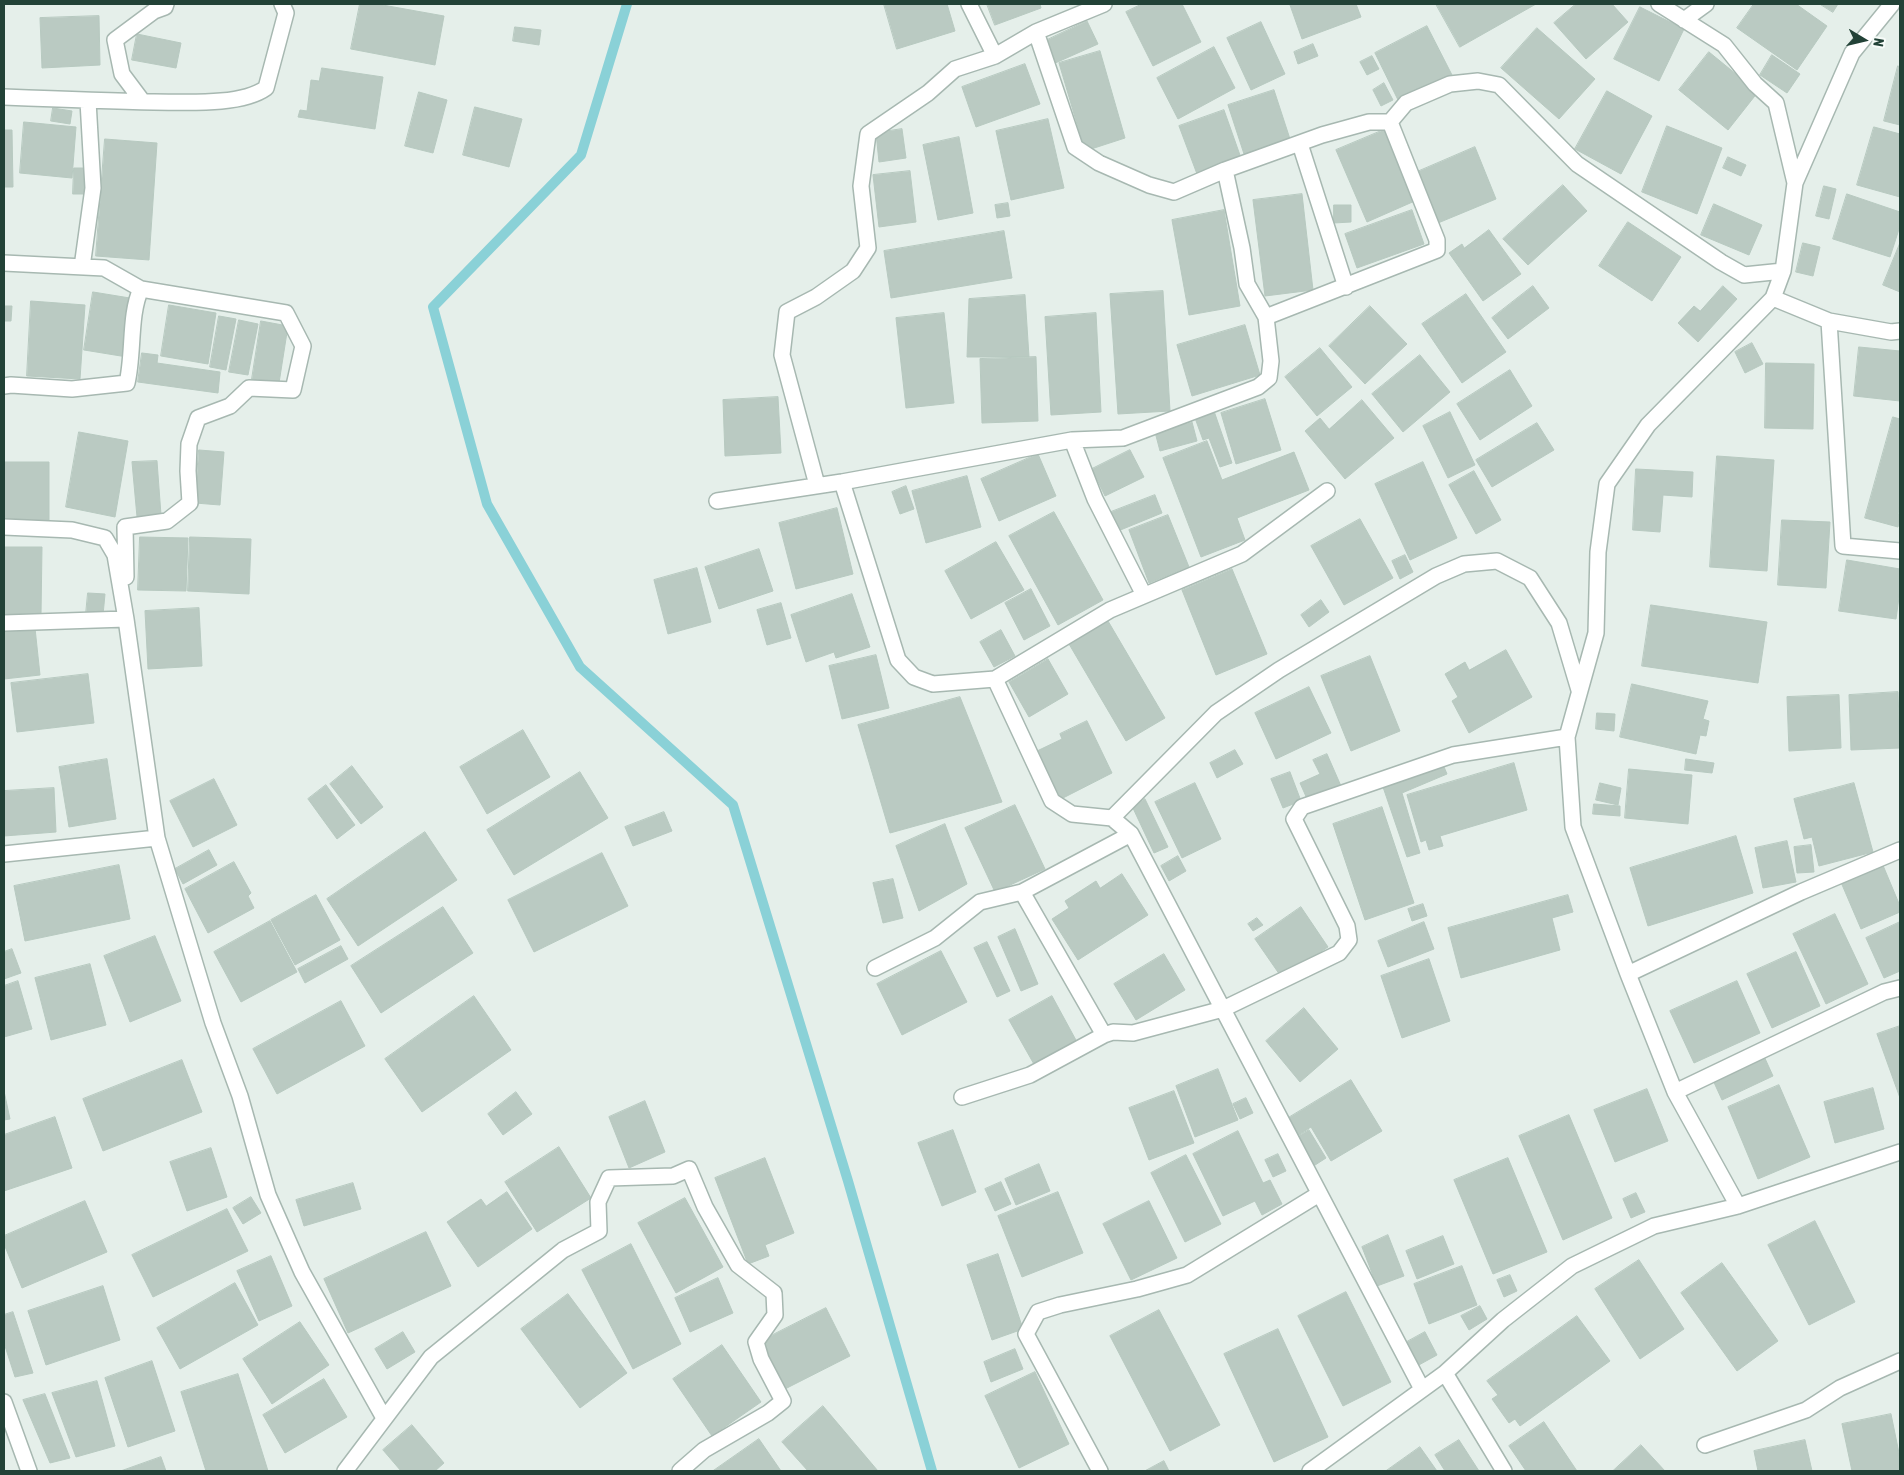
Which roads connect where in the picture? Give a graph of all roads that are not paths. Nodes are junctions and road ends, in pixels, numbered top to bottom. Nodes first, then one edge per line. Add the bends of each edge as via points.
1 (166, 4) edge
2 (282, 4) edge
3 (969, 4) edge
4 (1104, 4) edge
5 (1659, 4) edge
6 (1706, 4) edge
7 (1892, 4) edge
8 (1684, 20) junction
9 (1036, 32) junction
10 (995, 56) junction
11 (4, 97) edge
12 (88, 101) junction
13 (143, 102) junction
14 (1390, 122) junction
15 (1300, 144) junction
16 (1225, 170) junction
17 (1795, 183) junction
18 (4, 264) edge
19 (82, 267) junction
20 (1783, 271) junction
21 (1346, 287) junction
22 (141, 289) junction
23 (1773, 298) junction
24 (1266, 316) junction
25 (1830, 321) junction
26 (1900, 331) edge
27 (4, 386) edge
28 (1072, 440) junction
29 (842, 482) junction
30 (817, 485) junction
31 (1327, 491) dead end
32 (717, 501) dead end
33 (4, 527) edge
34 (1900, 551) edge
35 (1144, 595) junction
36 (126, 618) junction
37 (4, 623) edge
38 (995, 679) junction
39 (1579, 690) junction
40 (1566, 737) junction
41 (1112, 818) junction
42 (1131, 834) junction
43 (157, 838) junction
44 (1900, 850) edge
45 (4, 854) edge
46 (1022, 892) junction
47 (875, 968) dead end
48 (1628, 974) junction
49 (1900, 988) edge
50 (1223, 1009) junction
51 (1104, 1035) junction
52 (1675, 1092) junction
53 (962, 1097) dead end
54 (1900, 1152) edge
55 (1319, 1194) junction
56 (1738, 1206) junction
57 (1900, 1361) edge
58 (1444, 1373) junction
59 (1422, 1390) junction
60 (4, 1402) edge
61 (384, 1418) junction
62 (1704, 1445) dead end
63 (29, 1471) edge
64 (345, 1471) edge
65 (680, 1471) edge
66 (1100, 1471) edge
67 (1310, 1471) edge
68 (1504, 1471) edge

1 - 13 street via 115,40 122,74
2 - 13 street via 286,13 269,78 266,88 258,94 215,102
3 - 10 street
4 - 9 street
5 - 8 street
6 - 8 street
7 - 17 street via 1852,53
8 - 17 street via 1724,45 1755,84 1776,103
9 - 10 street
9 - 16 street via 1075,147 1099,163 1132,178 1174,192
10 - 30 street via 955,69 928,93 868,134 861,186 868,248 853,271 788,312 782,355
11 - 12 street
12 - 13 street
12 - 19 street via 93,188
14 - 15 street via 1369,122
14 - 20 street via 1406,103 1450,84 1478,81 1499,85 1577,164 1721,262 1744,275
14 - 21 street via 1437,240 1437,250
15 - 16 street
15 - 21 street
16 - 24 street via 1247,284
17 - 20 street
18 - 19 street
19 - 22 street via 104,268
20 - 23 street
21 - 24 street
22 - 27 street via 136,299 127,383 72,389
22 - 36 street via 286,313 304,346 293,390 249,388 230,406 198,418 189,444 190,503 167,521 125,527
23 - 25 street
23 - 39 street via 1648,425 1607,484 1598,552 1596,633
24 - 28 street via 1271,361 1269,378 1258,387 1123,438
25 - 26 street
25 - 34 street via 1843,546
28 - 29 street
28 - 35 street via 1095,500
29 - 30 street
29 - 38 street via 898,660 914,677 933,684
30 - 32 street
31 - 35 street via 1242,554
33 - 36 street via 72,530 105,538 115,555
35 - 38 street via 1110,610
36 - 37 street
36 - 43 street
38 - 41 street via 1052,801 1072,814
39 - 40 street
39 - 41 street via 1559,623 1530,578 1497,560 1464,564 1436,576 1288,665 1216,713
40 - 48 street via 1573,827
40 - 50 street via 1453,755 1302,807 1294,820 1347,926 1349,940 1339,954
41 - 42 street
42 - 46 street
42 - 50 street
43 - 45 street
43 - 61 street via 268,1194 302,1272
44 - 48 street via 1801,892
46 - 47 street via 980,902 935,938
46 - 51 street
48 - 52 street
49 - 52 street via 1884,992
50 - 51 street via 1133,1033
50 - 55 street
51 - 53 street via 1030,1075
52 - 56 street
54 - 56 street
55 - 59 street
55 - 66 street via 1187,1275 1038,1312 1026,1334
56 - 58 street via 1654,1226 1572,1266 1503,1320
57 - 62 street via 1840,1388 1806,1410
58 - 59 street
58 - 68 street
59 - 67 street
60 - 63 street
61 - 64 street
61 - 65 street via 431,1357 563,1250 599,1230 598,1202 610,1178 673,1176 689,1169 705,1207 738,1265 774,1293 775,1316 756,1342 761,1359 783,1401 704,1450

